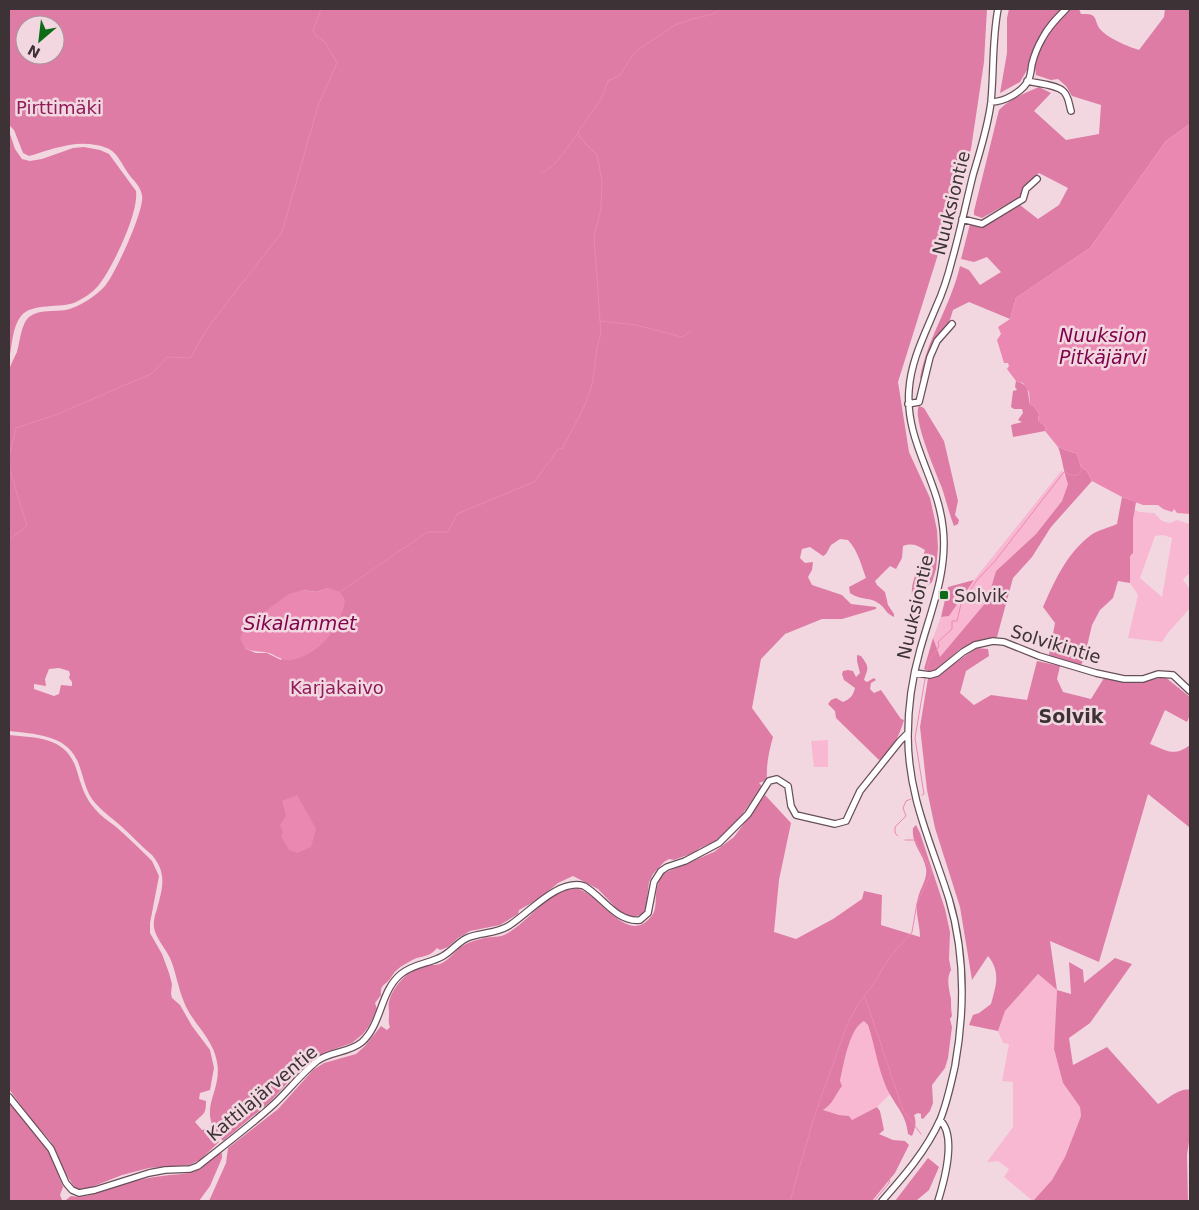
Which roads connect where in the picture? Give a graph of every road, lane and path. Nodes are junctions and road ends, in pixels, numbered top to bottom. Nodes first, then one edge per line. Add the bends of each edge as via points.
1 (998, 9) edge
2 (1066, 9) edge
3 (1027, 81) junction
4 (991, 102) junction
5 (1071, 111) dead end
6 (1037, 179) dead end
7 (962, 219) junction
8 (952, 324) dead end
9 (908, 404) junction
10 (915, 673) junction
11 (1190, 691) edge
12 (908, 733) junction
13 (9, 1097) edge
14 (940, 1120) junction
15 (940, 1199) edge
16 (882, 1201) edge

1 - 4 street, Nuuksiontie
2 - 3 street via 1041,40
3 - 4 street via 1017,92
3 - 5 street via 1063,91
4 - 7 street, Nuuksiontie
6 - 7 street via 1026,189 1023,199 982,224
7 - 9 street, Nuuksiontie via 943,291 913,363
8 - 9 street via 937,341 930,357 919,402
9 - 10 street, Nuuksiontie via 913,437 940,513 944,541 939,587
10 - 11 street, Solvikintie via 930,675 963,652 993,641 1124,679 1173,675
10 - 12 street, Nuuksiontie
12 - 13 street, Kattilajärventie via 860,791 849,817 841,823 796,815 788,786 777,779 770,781 748,814 719,843 661,871 654,882 648,913 640,920 626,920 584,886 570,885 552,894 510,926 466,939 444,956 409,968 394,981 362,1042 318,1061 270,1108 198,1166 149,1173 79,1193 66,1183 51,1149
12 - 14 street, Nuuksiontie via 914,794 950,904 961,968 959,1040
14 - 15 street via 948,1135 947,1172
14 - 16 street, Nuuksiontie via 919,1156

